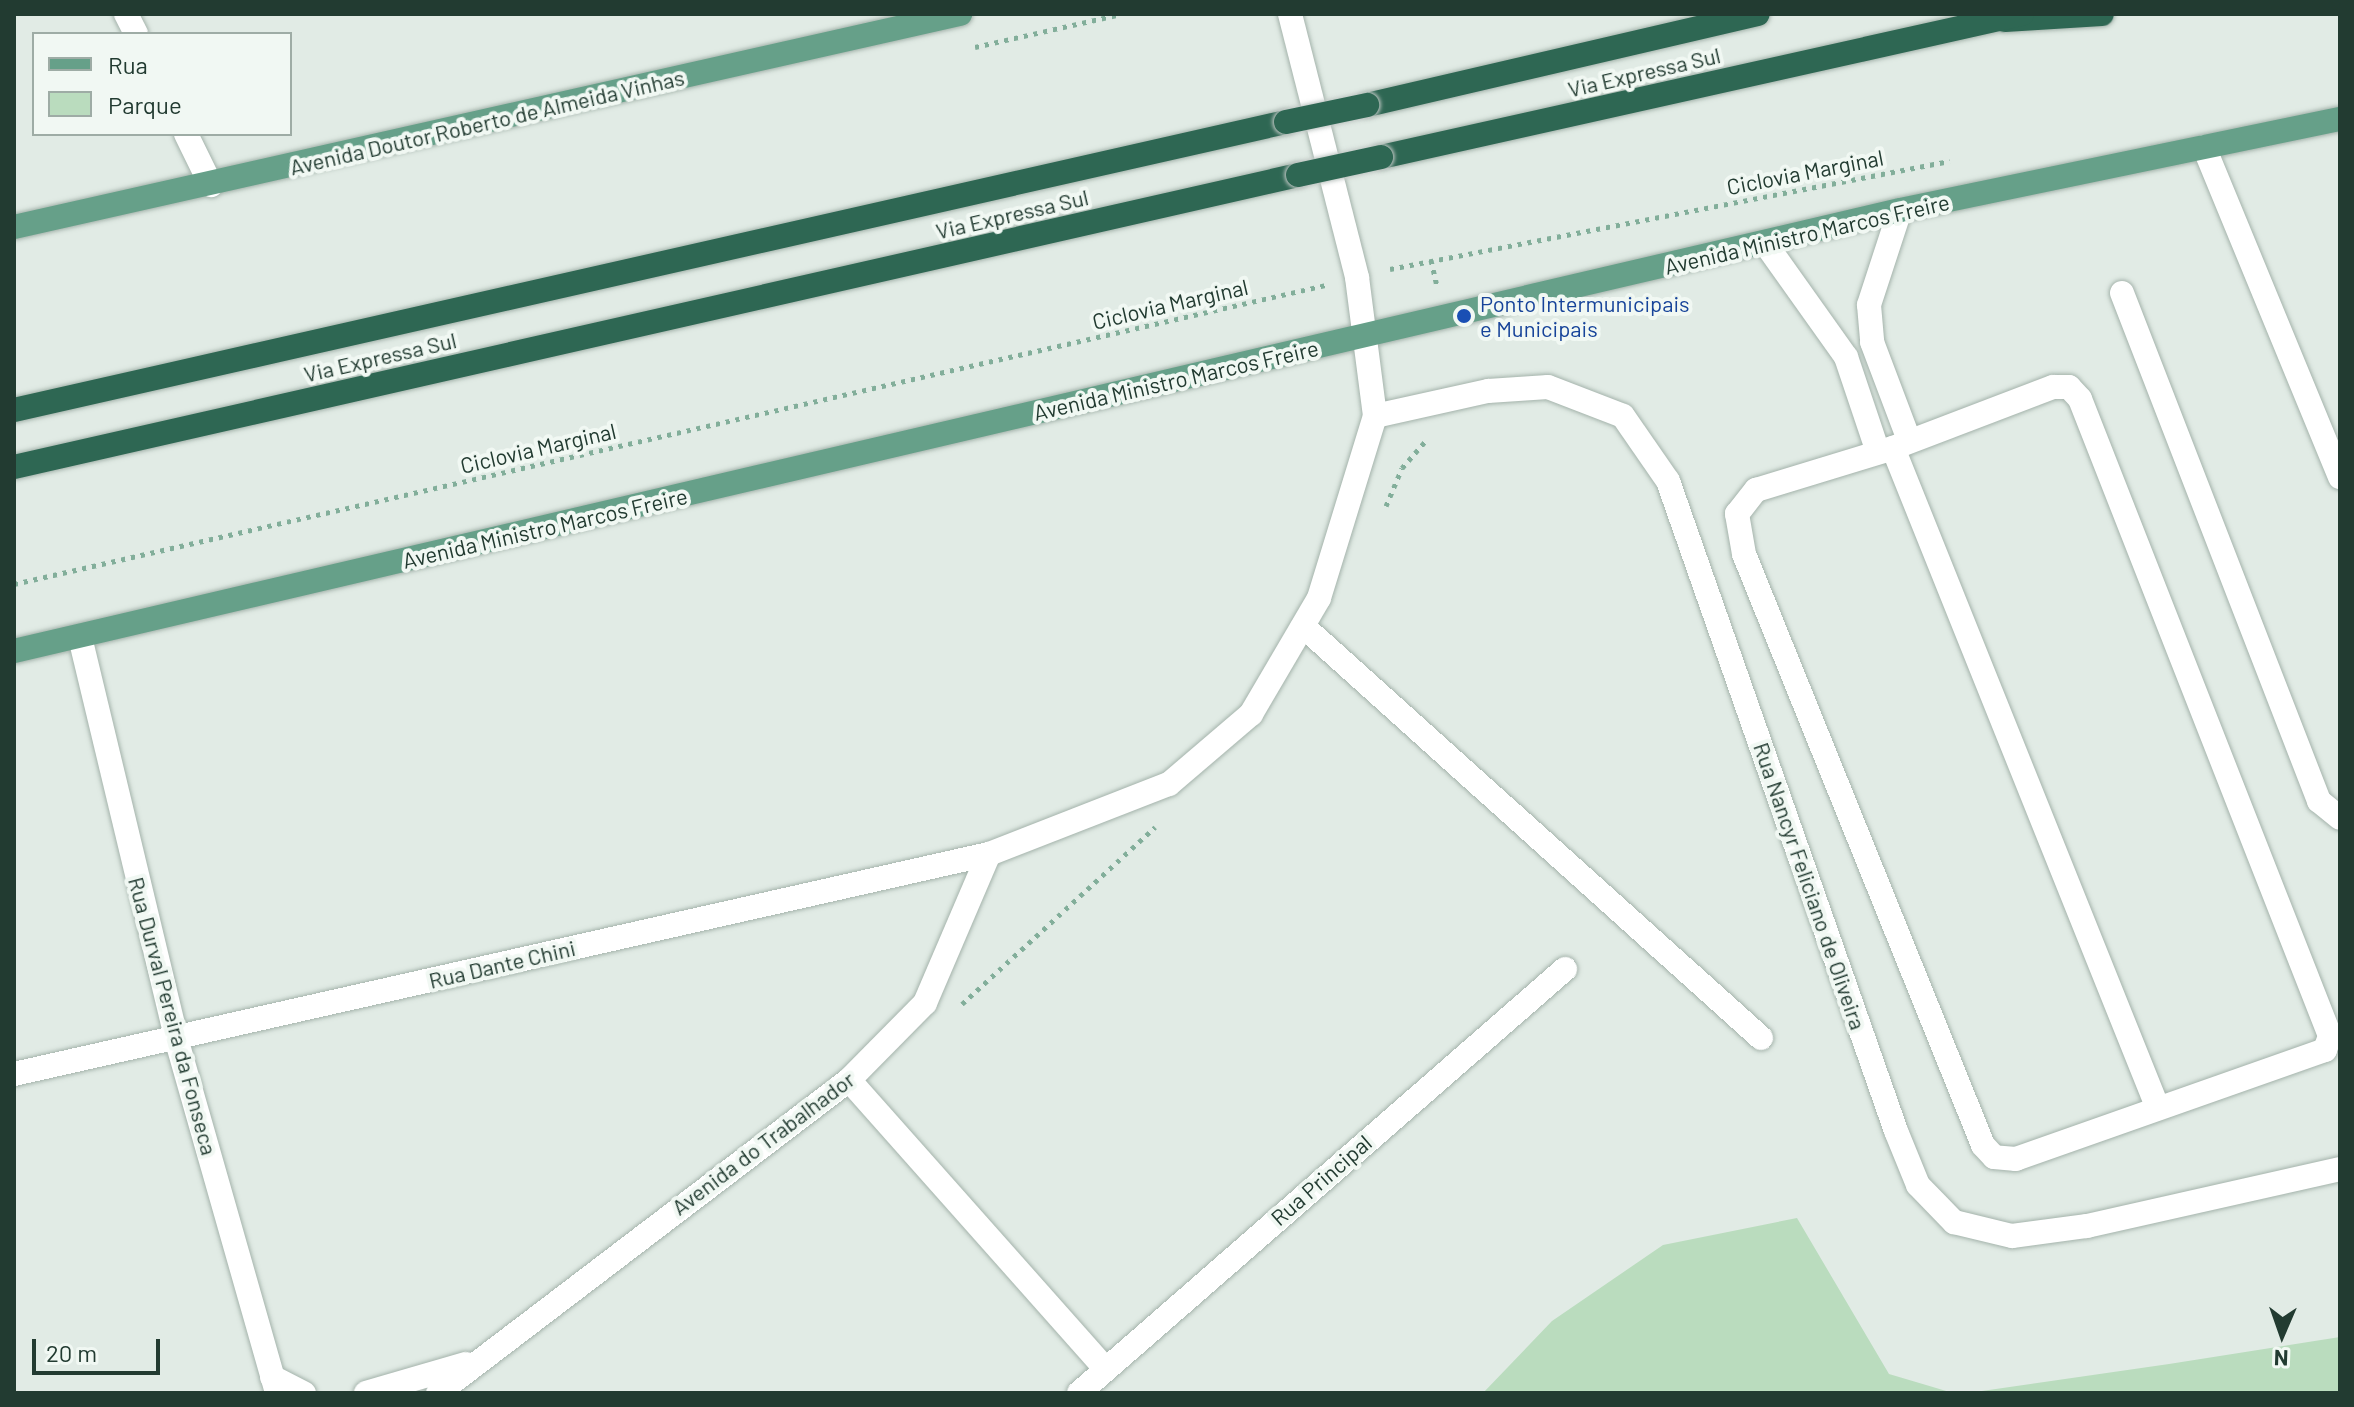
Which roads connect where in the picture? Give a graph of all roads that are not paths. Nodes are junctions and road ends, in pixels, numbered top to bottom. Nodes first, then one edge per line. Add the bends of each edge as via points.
1 (126, 14) edge
2 (960, 14) edge
3 (1290, 14) edge
4 (1758, 14) edge
5 (2022, 14) edge
6 (2102, 14) edge
7 (925, 18) edge
8 (1991, 21) junction
9 (135, 32) edge
10 (2340, 119) edge
11 (187, 136) edge
12 (2204, 147) junction
13 (211, 185) junction
14 (1900, 210) junction
15 (14, 227) edge
16 (1765, 243) junction
17 (2122, 293) dead end
18 (1366, 336) junction
19 (14, 410) edge
20 (1375, 416) junction
21 (1893, 447) junction
22 (14, 467) edge
23 (2340, 477) edge
24 (1303, 626) junction
25 (80, 637) junction
26 (14, 651) edge
27 (2340, 818) edge
28 (989, 854) junction
29 (1565, 969) dead end
30 (176, 1038) junction
31 (1761, 1038) dead end
32 (14, 1074) edge
33 (849, 1080) junction
34 (2157, 1106) junction
35 (2340, 1169) edge
36 (472, 1362) junction
37 (1105, 1368) junction
38 (275, 1385) edge
39 (304, 1393) edge
40 (366, 1393) edge
41 (438, 1393) edge
42 (1079, 1393) edge

1 - 9 street
2 - 7 main road, Avenida Doutor Roberto de Almeida Vinhas
3 - 18 street via 1357,277
4 - 19 highway, Via Expressa Sul, bridge
5 - 8 highway, Via Expressa Sul
6 - 8 highway
7 - 13 main road, Avenida Doutor Roberto de Almeida Vinhas
8 - 22 highway, Via Expressa Sul, bridge
10 - 12 main road, Avenida Ministro Marcos Freire
11 - 13 street
12 - 14 main road, Avenida Ministro Marcos Freire
12 - 23 street
13 - 15 main road, Avenida Doutor Roberto de Almeida Vinhas
14 - 16 main road, Avenida Ministro Marcos Freire
14 - 21 street via 1869,305
16 - 18 main road, Avenida Ministro Marcos Freire
16 - 21 street via 1846,357
17 - 27 street via 2319,801
18 - 20 street
18 - 25 main road, Avenida Ministro Marcos Freire
20 - 24 street via 1319,598
20 - 35 street, Rua Nancyr Feliciano de Oliveira via 1488,391 1548,387 1623,416 1668,481 1918,1185 1954,1222 2012,1236 2042,1232
21 - 34 street
21 - 34 street via 1756,490 1737,514 1744,554 1983,1145 1994,1157 2016,1159
21 - 34 street via 2053,387 2069,387 2080,399 2327,1015 2325,1050
24 - 28 street via 1251,714 1169,784
24 - 31 street
25 - 26 main road, Avenida Ministro Marcos Freire
25 - 30 street, Rua Durval Pereira da Fonseca
28 - 30 street, Rua Dante Chini
28 - 33 street, Avenida do Trabalhador via 925,1003
29 - 37 street, Rua Principal
30 - 32 street, Rua Dante Chini
30 - 38 street, Rua Durval Pereira da Fonseca
33 - 36 street, Avenida do Trabalhador
33 - 37 street
36 - 40 street
36 - 41 street, Avenida do Trabalhador
37 - 42 street, Rua Principal
38 - 39 street

